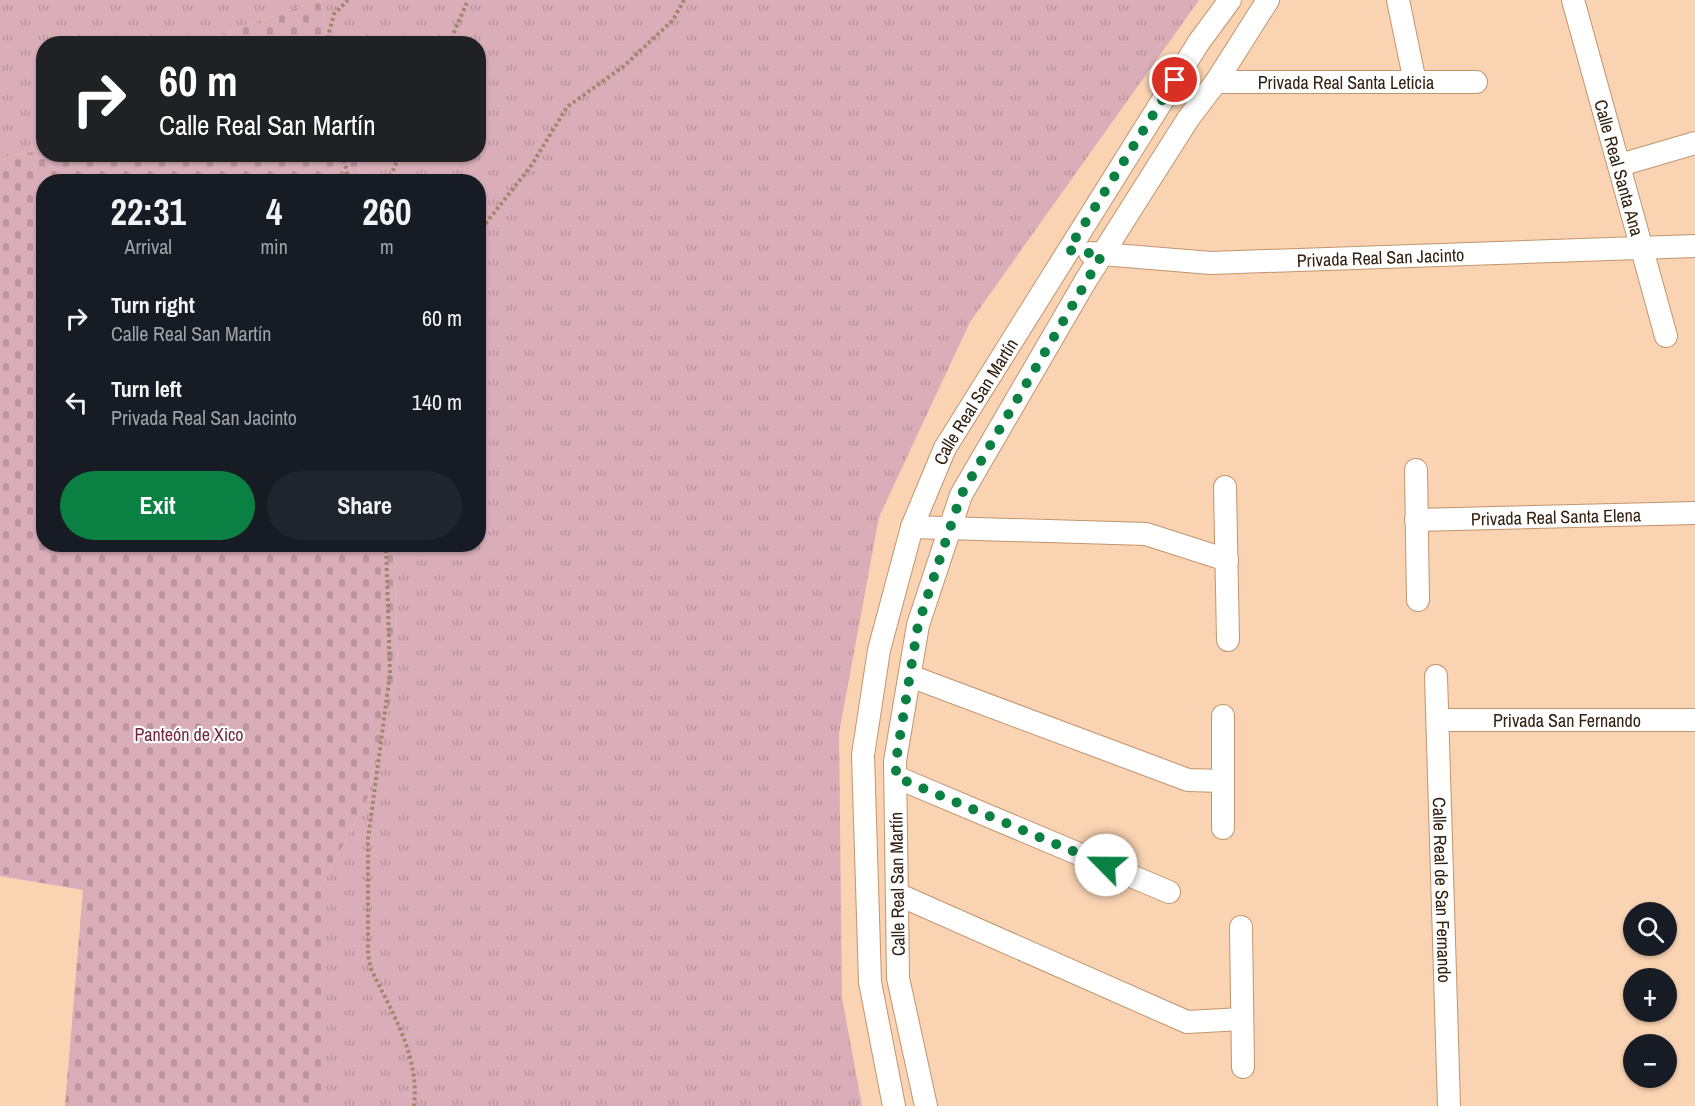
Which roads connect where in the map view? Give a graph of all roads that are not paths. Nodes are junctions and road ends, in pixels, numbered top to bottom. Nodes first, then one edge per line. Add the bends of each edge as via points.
1 (1230, 0) edge
2 (1268, 0) edge
3 (1398, 0) edge
4 (1573, 0) edge
5 (1216, 82) junction
6 (1415, 82) junction
7 (1476, 82) dead end
8 (1695, 143) edge
9 (1620, 165) junction
10 (1695, 246) edge
11 (1642, 247) junction
12 (1068, 250) junction
13 (1102, 255) junction
14 (1666, 336) dead end
15 (1416, 470) dead end
16 (1225, 487) dead end
17 (1695, 513) edge
18 (1416, 520) junction
19 (912, 527) junction
20 (949, 530) junction
21 (1227, 560) junction
22 (1418, 600) dead end
23 (1228, 640) dead end
24 (910, 676) junction
25 (1436, 676) dead end
26 (1223, 716) dead end
27 (1438, 720) junction
28 (1695, 720) edge
29 (896, 777) junction
30 (1222, 781) junction
31 (1223, 828) dead end
32 (1169, 892) dead end
33 (897, 894) junction
34 (1241, 927) dead end
35 (1242, 1019) junction
36 (1243, 1067) dead end
37 (894, 1106) edge
38 (926, 1106) edge
39 (1449, 1106) edge

1 - 12 street, Calle Real San Martín via 1198,42
2 - 5 street, Calle Real San Martín
3 - 6 street
4 - 9 street, Calle Real Santa Ana
5 - 6 street, Privada Real Santa Leticia
5 - 13 street, Calle Real San Martín via 1188,119
6 - 7 street, Privada Real Santa Leticia
8 - 9 street
9 - 11 street, Calle Real Santa Ana
10 - 11 street, Privada Real San Jacinto
11 - 13 street, Privada Real San Jacinto via 1211,263
11 - 14 street, Calle Real Santa Ana
12 - 13 street, Privada Real San Jacinto
12 - 19 street, Calle Real San Martín via 945,448
13 - 20 street, Calle Real San Martín via 966,485
15 - 18 street
16 - 21 street
17 - 18 street, Privada Real Santa Elena
18 - 22 street
19 - 20 street
19 - 37 street, Calle Real San Martín via 879,650 863,754 870,982
20 - 21 street via 1146,534
20 - 24 street, Calle Real San Martín via 918,625
21 - 23 street
24 - 29 street, Calle Real San Martín
24 - 30 street via 1188,780
25 - 27 street, Calle Real de San Fernando
26 - 30 street
27 - 28 street, Privada San Fernando
27 - 39 street, Calle Real de San Fernando
29 - 32 street
29 - 33 street, Calle Real San Martín
30 - 31 street
33 - 35 street via 1186,1022
33 - 38 street, Calle Real San Martín via 898,978
34 - 35 street
35 - 36 street

